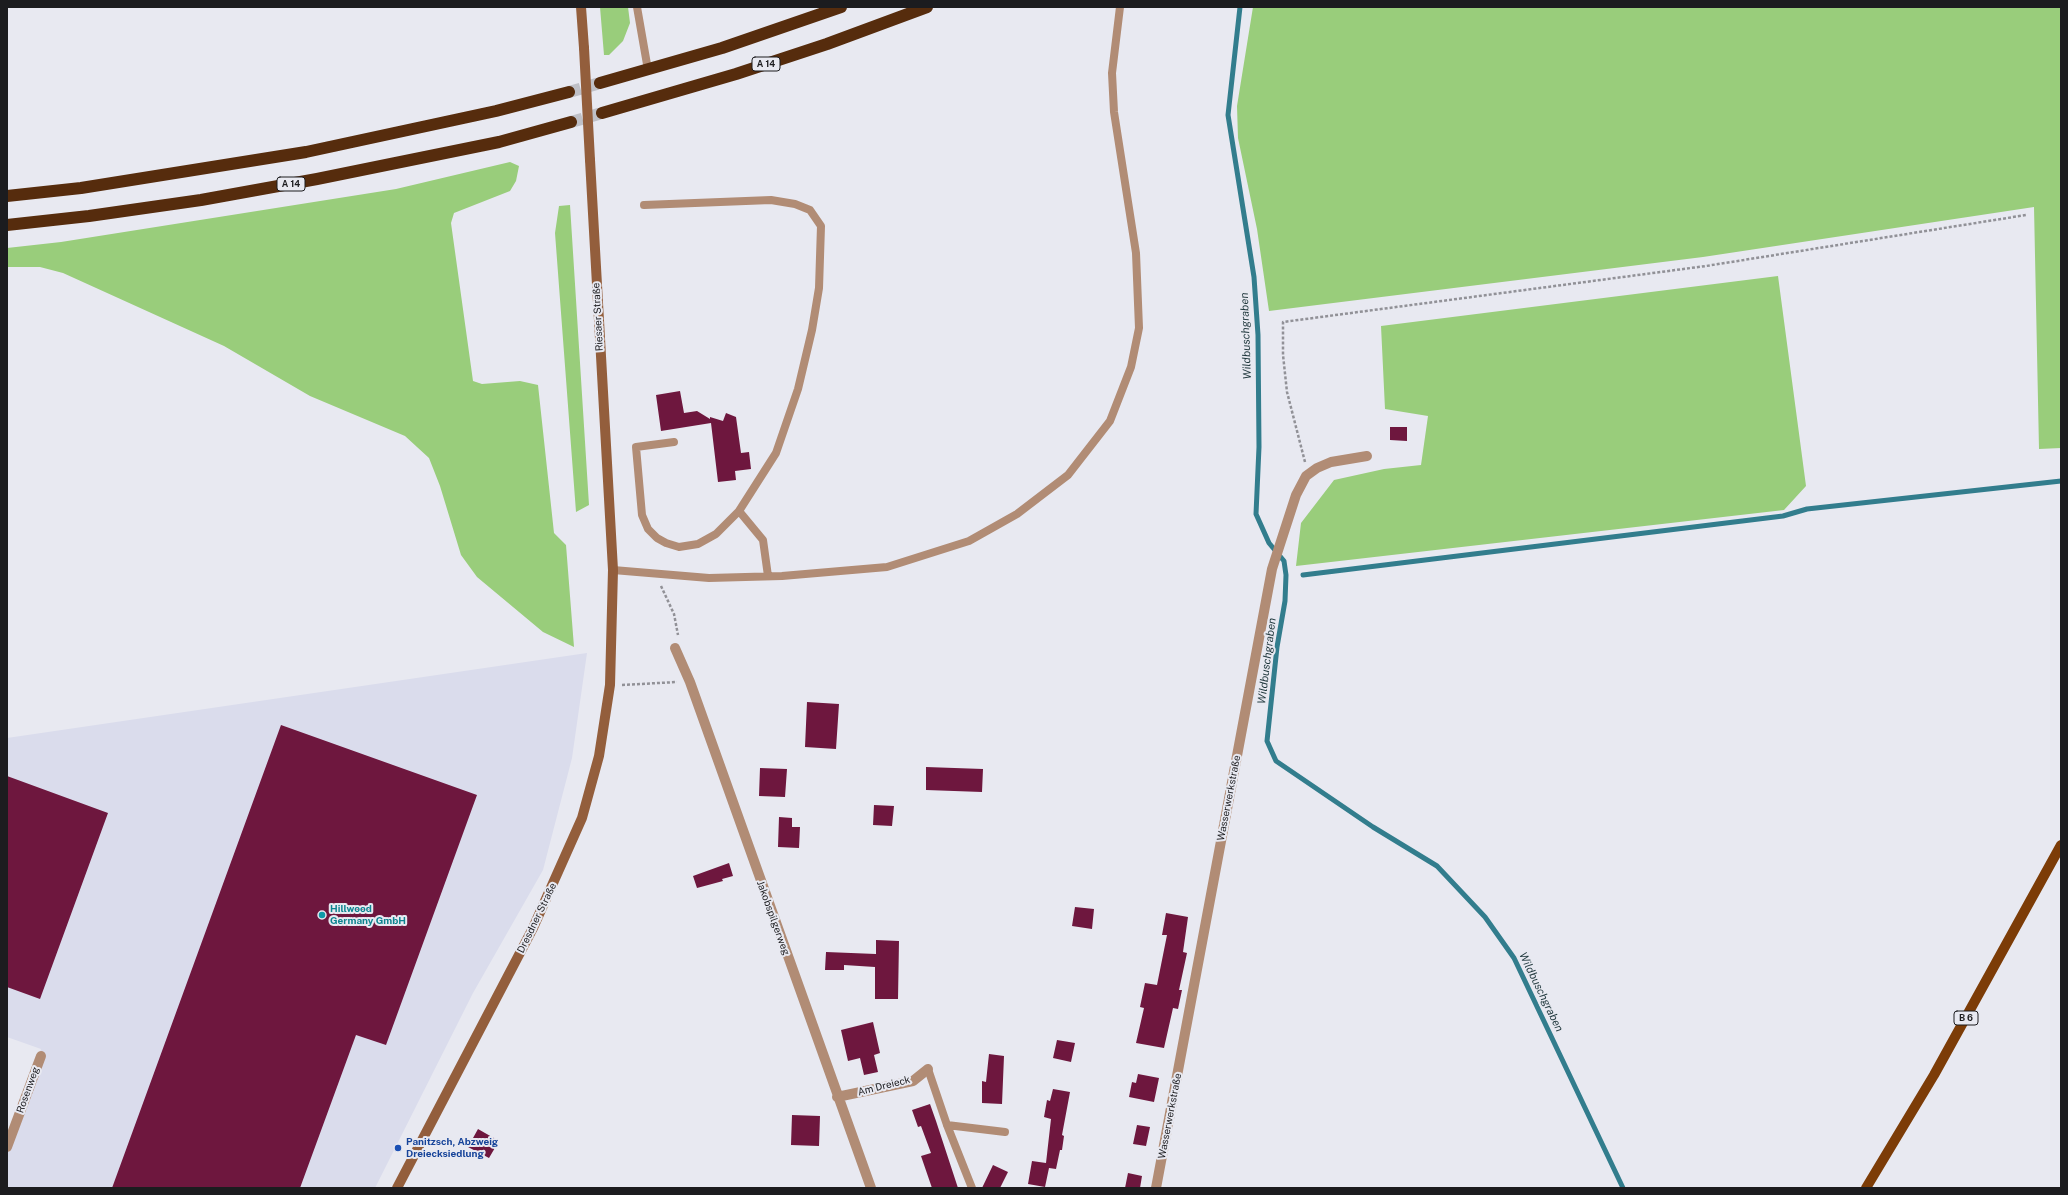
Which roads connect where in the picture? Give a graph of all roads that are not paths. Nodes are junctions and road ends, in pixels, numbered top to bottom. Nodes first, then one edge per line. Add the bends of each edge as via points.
1 (581, 7) edge
2 (637, 7) edge
3 (841, 7) edge
4 (927, 7) edge
5 (1120, 7) edge
6 (648, 70) junction
7 (600, 83) tunnel mouth
8 (569, 92) tunnel mouth
9 (602, 113) tunnel mouth
10 (571, 122) tunnel mouth
11 (7, 196) edge
12 (644, 205) dead end
13 (7, 225) edge
14 (674, 442) dead end
15 (1366, 456) dead end
16 (739, 511) junction
17 (613, 570) junction
18 (768, 576) junction
19 (613, 627) joint
20 (675, 648) road end
21 (2061, 845) edge
22 (41, 1056) dead end
23 (928, 1069) joint
24 (837, 1097) junction
25 (947, 1125) junction
26 (1006, 1132) dead end
27 (7, 1147) edge
28 (396, 1188) edge
29 (871, 1188) edge
30 (972, 1188) edge
31 (1156, 1188) edge
32 (1866, 1188) edge

1 - 17 main road, Riesaer Straße, bridge
2 - 6 lane
3 - 6 highway via 722,48
4 - 9 highway, A 14 via 736,74
5 - 18 lane via 1112,72 1114,112 1136,253 1139,328 1131,367 1110,421 1068,475 1017,514 969,541 887,567
6 - 7 highway
8 - 11 highway via 496,111 306,152 88,187
10 - 13 highway, A 14 via 499,142 317,179 126,211
12 - 16 lane via 771,200 795,204 810,210 821,226 819,288 798,389 776,453
14 - 16 lane via 636,448 642,515 648,529 657,538 679,547 698,544 716,534
15 - 31 street, Wasserwerkstraße via 1330,462 1306,476 1296,495 1272,569
16 - 18 lane via 763,540
17 - 18 lane via 709,578
17 - 19 main road, Riesaer Straße
19 - 28 main road, Dresdner Straße via 610,685 598,756 582,818 533,928
20 - 24 street, Jakobspilgerweg via 690,682
21 - 32 main road, B 6 via 1938,1068
22 - 27 street, Rosenweg
23 - 24 street, Am Dreieck via 912,1081
23 - 25 lane
24 - 29 street, Jakobspilgerweg
25 - 26 lane
25 - 30 lane

